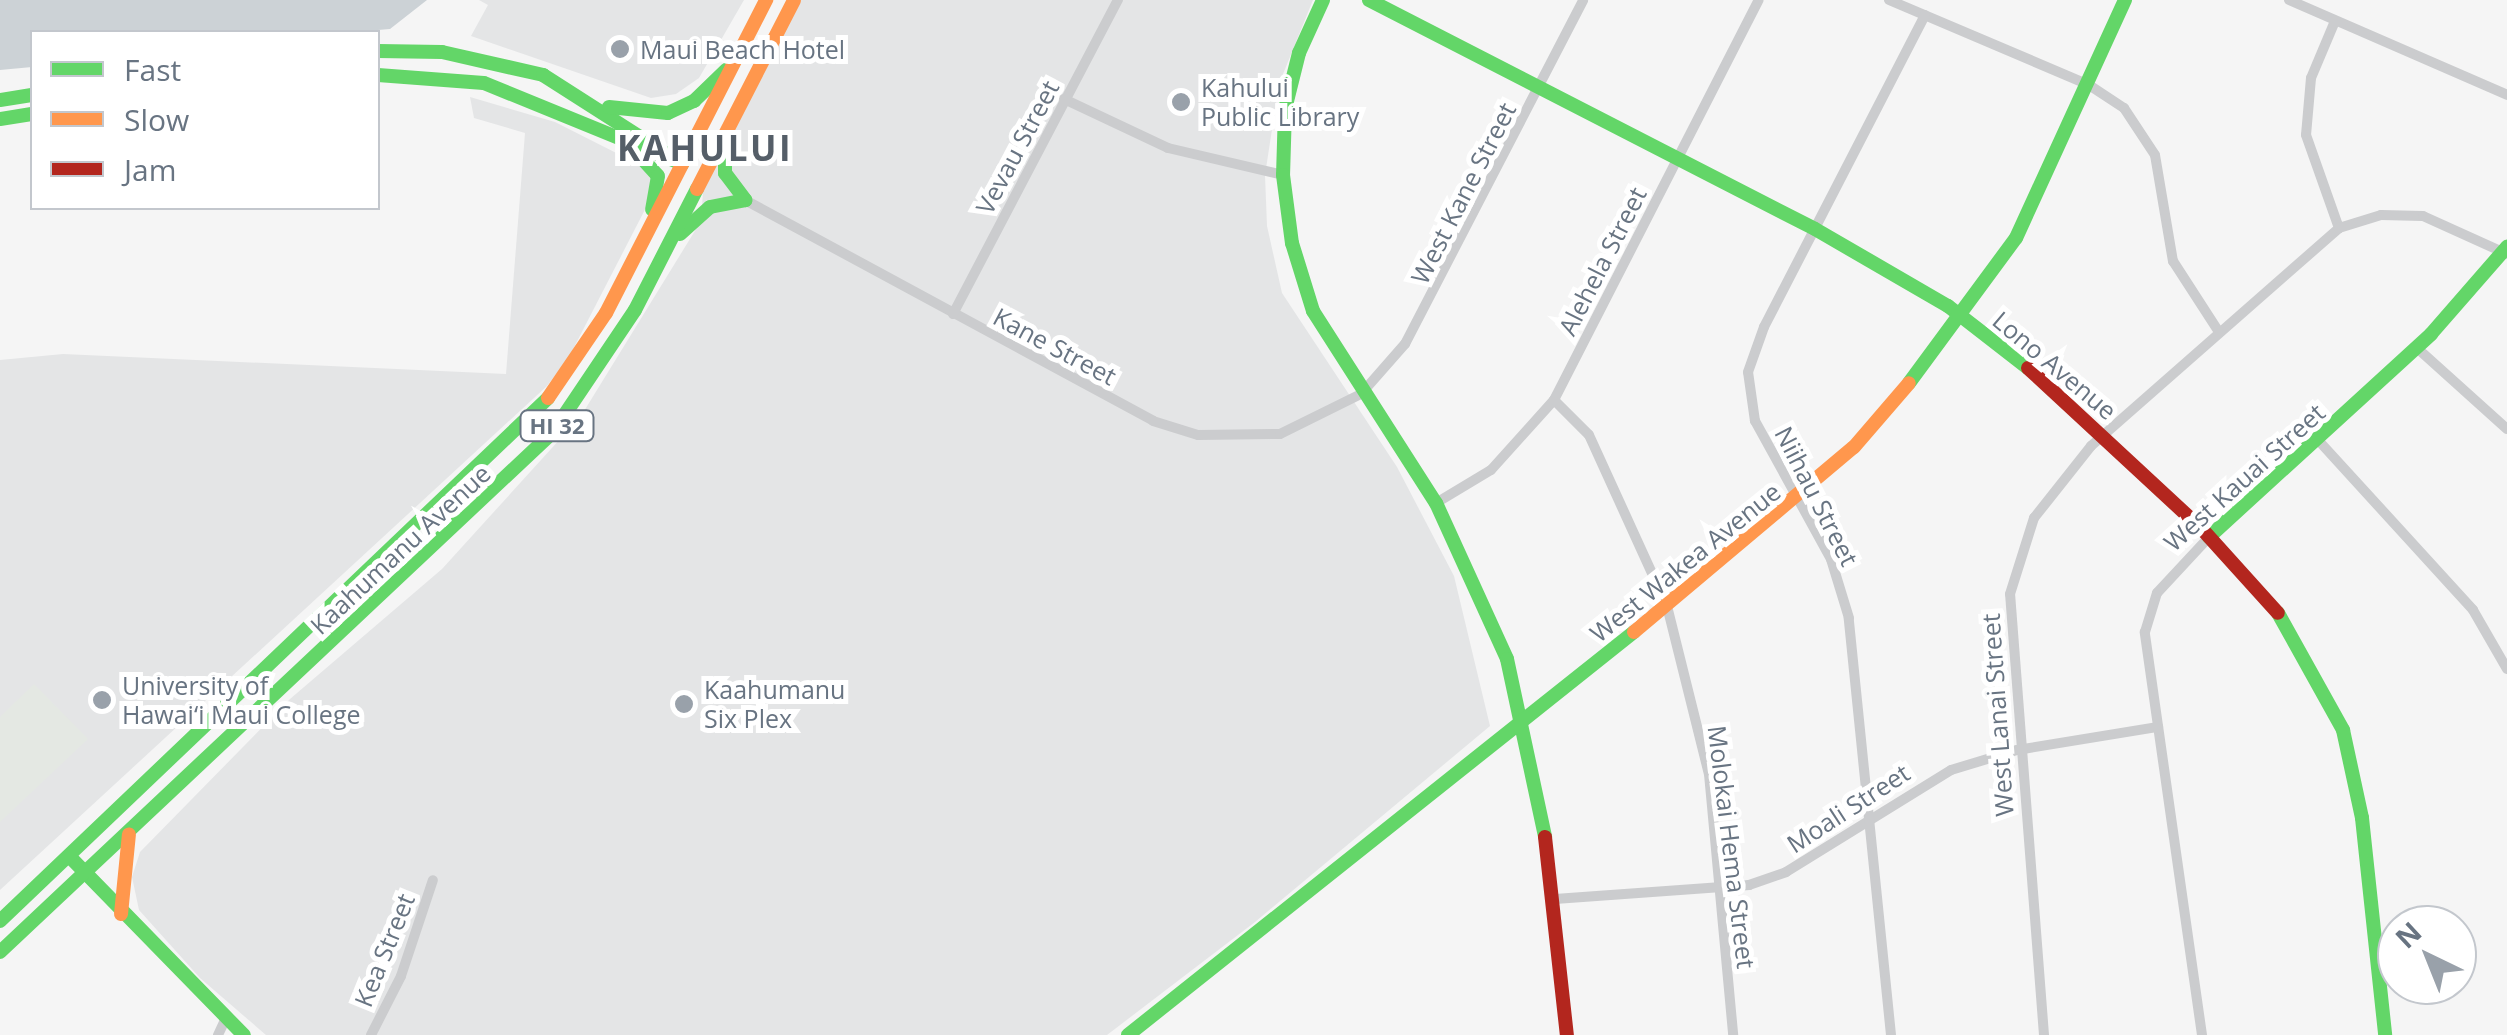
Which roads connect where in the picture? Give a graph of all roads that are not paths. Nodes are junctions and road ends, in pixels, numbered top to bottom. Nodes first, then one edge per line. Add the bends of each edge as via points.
1 (766, 0) edge
2 (794, 0) edge
3 (1118, 0) edge
4 (1322, 0) edge
5 (1369, 0) edge
6 (1584, 0) edge
7 (1758, 0) edge
8 (1889, 0) edge
9 (2126, 0) edge
10 (2289, 0) edge
11 (1925, 16) junction
12 (2335, 21) junction
13 (380, 52) edge
14 (738, 54) junction
15 (490, 59) junction
16 (380, 75) edge
17 (484, 83) junction
18 (2089, 86) junction
19 (1540, 87) junction
20 (572, 91) junction
21 (30, 95) edge
22 (2507, 96) edge
23 (1064, 99) junction
24 (0, 100) edge
25 (30, 114) edge
26 (0, 118) edge
27 (611, 133) junction
28 (726, 133) junction
29 (1677, 157) junction
30 (682, 164) junction
31 (1283, 175) junction
32 (704, 177) junction
33 (745, 200) junction
34 (650, 226) junction
35 (2339, 228) junction
36 (1815, 229) junction
37 (670, 243) junction
38 (2506, 251) edge
39 (953, 314) junction
40 (1961, 316) junction
41 (2219, 332) junction
42 (2417, 348) junction
43 (1362, 394) junction
44 (1554, 400) junction
45 (2507, 429) edge
46 (2105, 435) junction
47 (2318, 440) junction
48 (1799, 499) junction
49 (1436, 502) junction
50 (2210, 537) junction
51 (390, 559) junction
52 (406, 576) junction
53 (1667, 606) junction
54 (2507, 670) edge
55 (1524, 720) junction
56 (2158, 727) junction
57 (2018, 750) junction
58 (1871, 817) junction
59 (129, 834) junction
60 (70, 856) junction
61 (85, 874) junction
62 (433, 880) dead end
63 (1722, 885) junction
64 (1555, 899) junction
65 (121, 914) junction
66 (0, 921) edge
67 (0, 952) edge
68 (226, 1018) junction
69 (218, 1035) edge
70 (244, 1035) edge
71 (371, 1035) edge
72 (1128, 1035) edge
73 (1566, 1035) edge
74 (1734, 1035) edge
75 (1890, 1035) edge
76 (2044, 1035) edge
77 (2202, 1035) edge
78 (2385, 1035) edge

1 - 14 street, Kaahumanu Avenue / HI 32
2 - 28 street, Kaahumanu Avenue / HI 32
3 - 23 street, Vevau Street
4 - 31 street via 1289,88
5 - 19 street, Lono Avenue
6 - 19 street, West Kane Street
7 - 29 street, Alehela Street
8 - 11 street
9 - 18 street, West Wakea Avenue
10 - 12 street
11 - 18 street
11 - 36 street, Niihau Street
12 - 22 street
12 - 35 street via 2311,78 2306,134
13 - 15 street
14 - 20 street via 706,92 668,113 624,112
14 - 30 street, Kaahumanu Avenue / HI 32
15 - 17 street
15 - 20 street
16 - 17 street
17 - 27 street
18 - 40 street, West Wakea Avenue via 2016,238
18 - 41 street via 2116,101 2150,142 2173,261
19 - 29 street, Lono Avenue
19 - 43 street, West Kane Street via 1418,322
20 - 30 street
21 - 24 street
23 - 31 street via 1168,148
23 - 39 street, Vevau Street
25 - 26 street
27 - 30 street
27 - 34 street via 656,171 660,186
28 - 32 street, Kaahumanu Avenue / HI 32
28 - 33 street via 725,173
29 - 36 street, Lono Avenue
29 - 44 street, Alehela Street
30 - 32 street
30 - 34 street, Kaahumanu Avenue / HI 32
31 - 43 street via 1292,243 1313,311
32 - 33 street
32 - 37 street, Kaahumanu Avenue / HI 32
33 - 37 street via 710,207
33 - 39 street, Kane Street
34 - 51 street, Kaahumanu Avenue / HI 32 via 597,329 535,416
35 - 38 street via 2381,215 2422,216
35 - 41 street, West Lanai Street
36 - 40 street, Lono Avenue
36 - 48 street, Niihau Street via 1748,372 1755,421
37 - 52 street, Kaahumanu Avenue / HI 32 via 598,372 553,432
38 - 42 street, West Kauai Street
39 - 43 street, Kane Street via 1137,413 1198,435 1280,434
40 - 46 street, Lono Avenue
40 - 48 street, West Wakea Avenue via 1890,406
41 - 46 street, West Lanai Street
42 - 45 street
42 - 47 street, West Kauai Street
43 - 49 street
44 - 49 street, Alehela Street via 1490,470
44 - 53 street, Molokai Hema Street via 1588,435
46 - 50 street, Lono Avenue
46 - 57 street, West Lanai Street via 2066,473 2019,554 2010,594
47 - 50 street, West Kauai Street
47 - 54 street via 2473,610
48 - 53 street, West Wakea Avenue
48 - 58 street, Niihau Street via 1830,559 1848,618
49 - 55 street via 1506,659
50 - 56 street, West Kauai Street via 2176,569 2150,608 2148,666
50 - 78 street, Lono Avenue via 2306,651 2343,730 2362,818
51 - 52 street
51 - 60 street, Kaahumanu Avenue / HI 32
52 - 59 street, Kaahumanu Avenue / HI 32
53 - 55 street, West Wakea Avenue
53 - 63 street, Molokai Hema Street via 1708,774
55 - 64 street
55 - 72 street, West Wakea Avenue
56 - 57 street, Moali Street
56 - 77 street, West Kauai Street
57 - 58 street, Moali Street via 1951,770
57 - 76 street, West Lanai Street
58 - 63 street, Moali Street via 1773,878
58 - 75 street, Niihau Street
59 - 61 street, Kaahumanu Avenue / HI 32
59 - 65 street
60 - 61 street
60 - 66 street, Kaahumanu Avenue / HI 32
61 - 65 street
61 - 67 street, Kaahumanu Avenue / HI 32
62 - 71 street, Kea Street via 401,976
63 - 64 street, Moali Street
63 - 74 street, Molokai Hema Street
64 - 73 street
65 - 68 street
68 - 69 street
68 - 70 street

